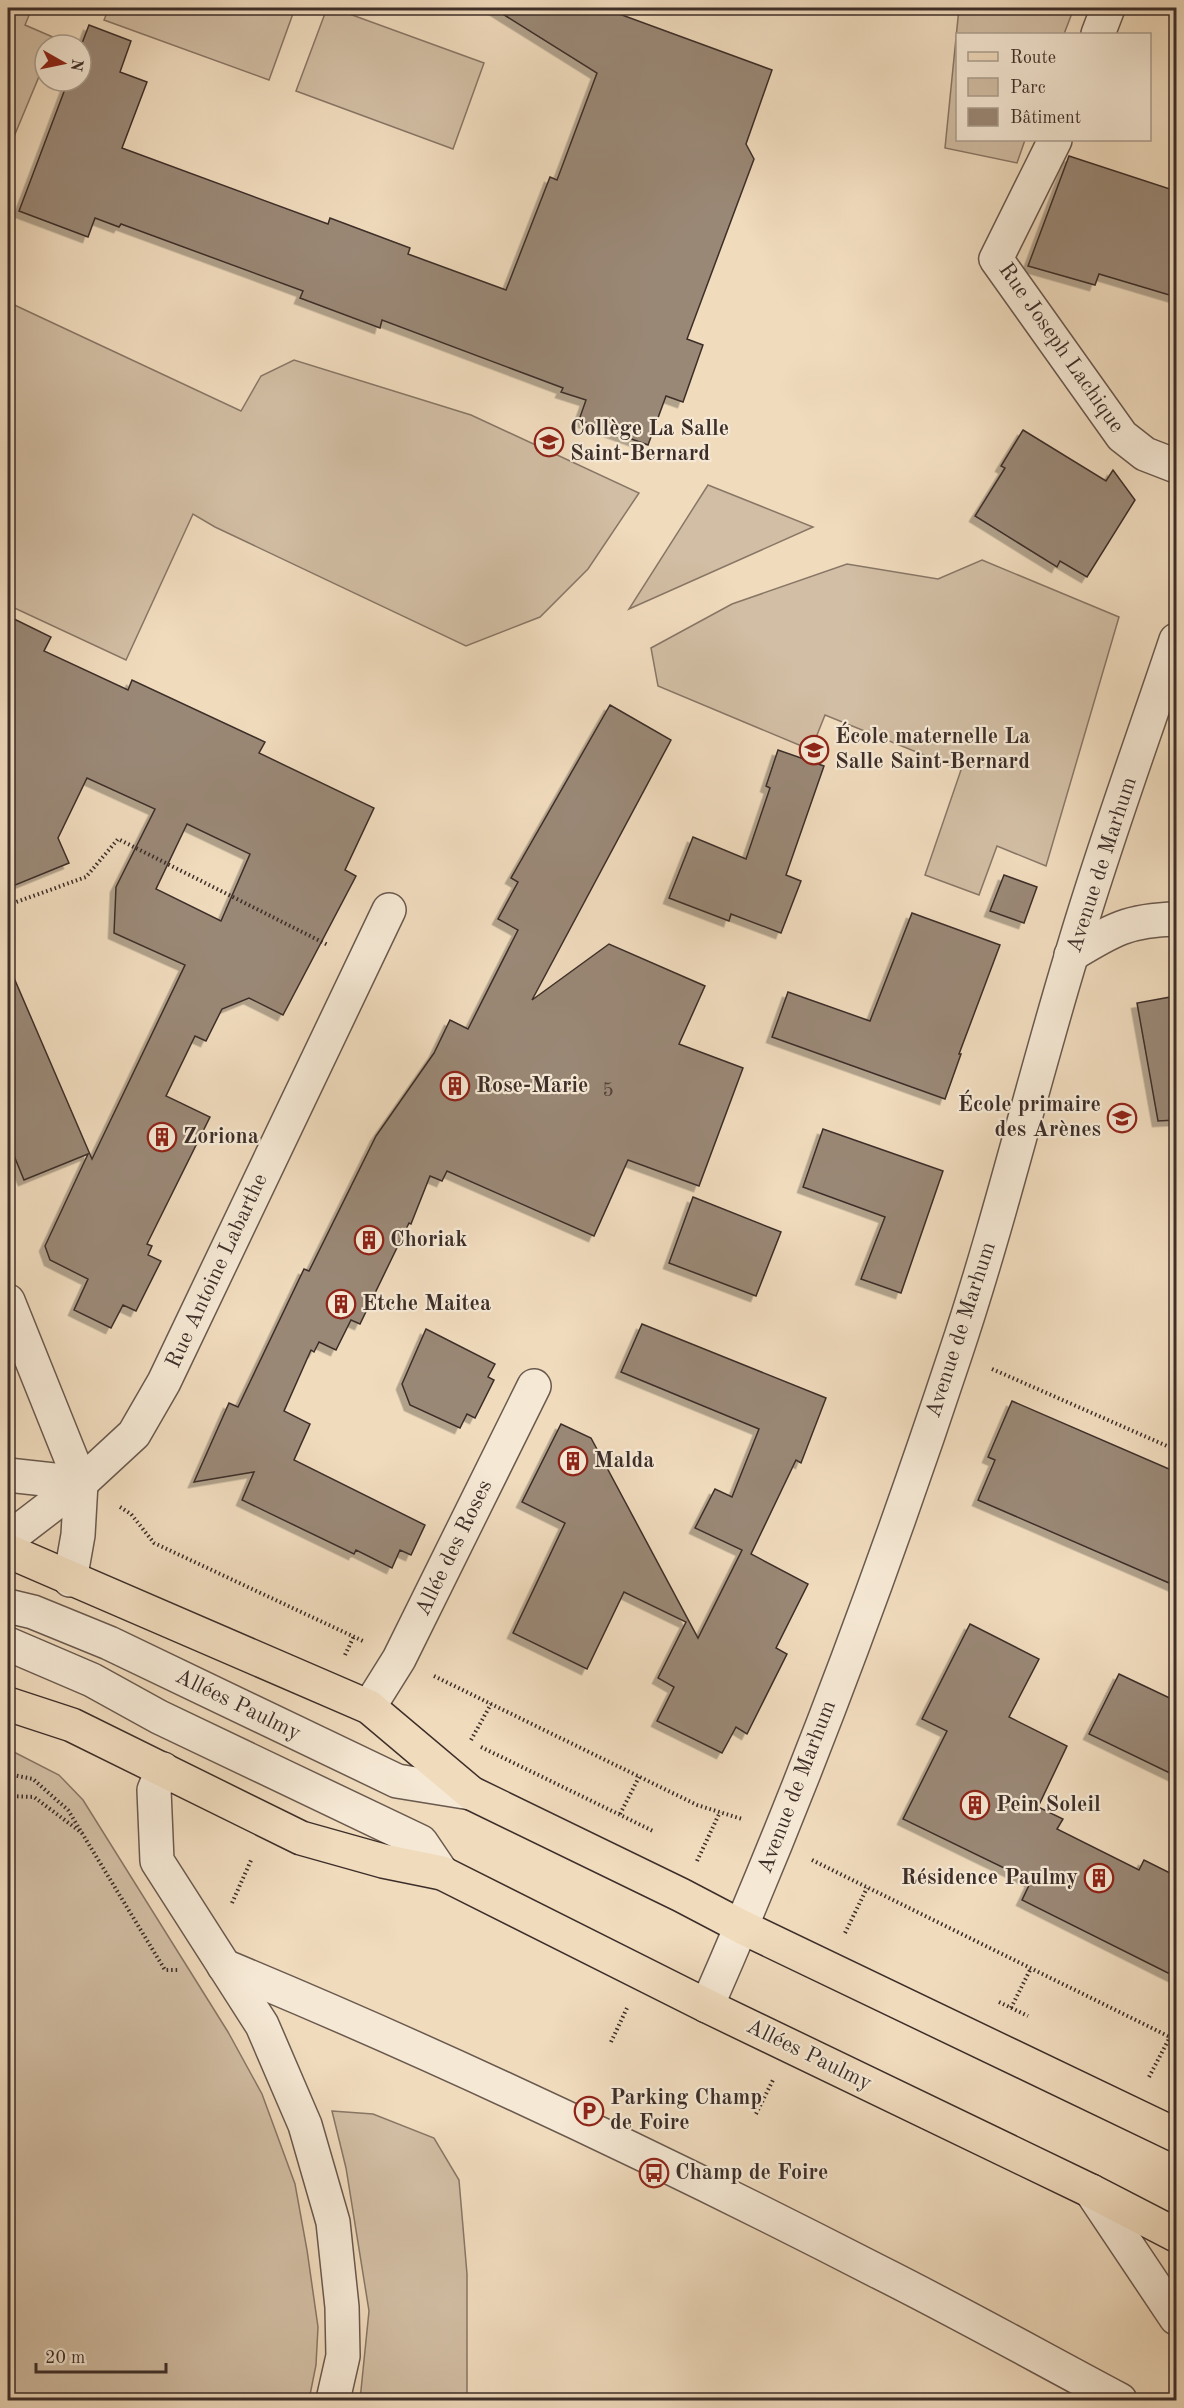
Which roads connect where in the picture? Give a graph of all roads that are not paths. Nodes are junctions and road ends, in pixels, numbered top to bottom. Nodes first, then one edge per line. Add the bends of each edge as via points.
1 (1108, 8) edge
2 (1098, 33) edge
3 (1055, 141) edge
4 (1176, 466) edge
5 (1176, 640) edge
6 (389, 910) dead end
7 (1176, 919) edge
8 (1071, 955) junction
9 (8, 1301) edge
10 (534, 1386) dead end
11 (8, 1475) edge
12 (81, 1483) junction
13 (8, 1539) edge
14 (8, 1551) edge
15 (70, 1580) junction
16 (8, 1606) edge
17 (8, 1644) edge
18 (8, 1704) edge
19 (369, 1707) junction
20 (163, 1769) junction
21 (471, 1793) junction
22 (442, 1873) junction
23 (742, 1928) junction
24 (224, 1966) junction
25 (707, 2006) junction
26 (1176, 2135) edge
27 (1091, 2191) junction
28 (1176, 2235) edge
29 (1176, 2318) edge
30 (333, 2400) edge
31 (1120, 2400) edge

1 - 2 street
3 - 4 street, Rue Joseph Lachique via 996,259 1122,436 1145,454
5 - 8 street, Avenue de Marhum
6 - 12 street, Rue Antoine Labarthe via 164,1382 134,1434
7 - 8 street via 1130,923
8 - 23 street, Avenue de Marhum via 956,1353 849,1655
9 - 12 street
10 - 19 street, Allée des Roses via 399,1659
11 - 12 street
12 - 13 street, Rue Antoine Labarthe
12 - 15 street
14 - 15 main road
15 - 19 main road
16 - 21 street, Allées Paulmy via 109,1643 397,1781
17 - 22 street, Allées Paulmy via 92,1680 159,1717 421,1842
18 - 20 main road, Allées Paulmy via 72,1725
19 - 21 main road
20 - 22 main road, Allées Paulmy via 300,1838
20 - 24 street via 154,1790 157,1861
21 - 23 main road
22 - 25 main road, Allées Paulmy
23 - 25 street, Avenue de Marhum
23 - 26 main road
24 - 30 street via 262,2025 283,2073 305,2125 333,2222 343,2356
24 - 31 street via 412,2047 661,2162 880,2272
25 - 27 main road, Allées Paulmy
27 - 28 main road, Allées Paulmy
27 - 29 street

